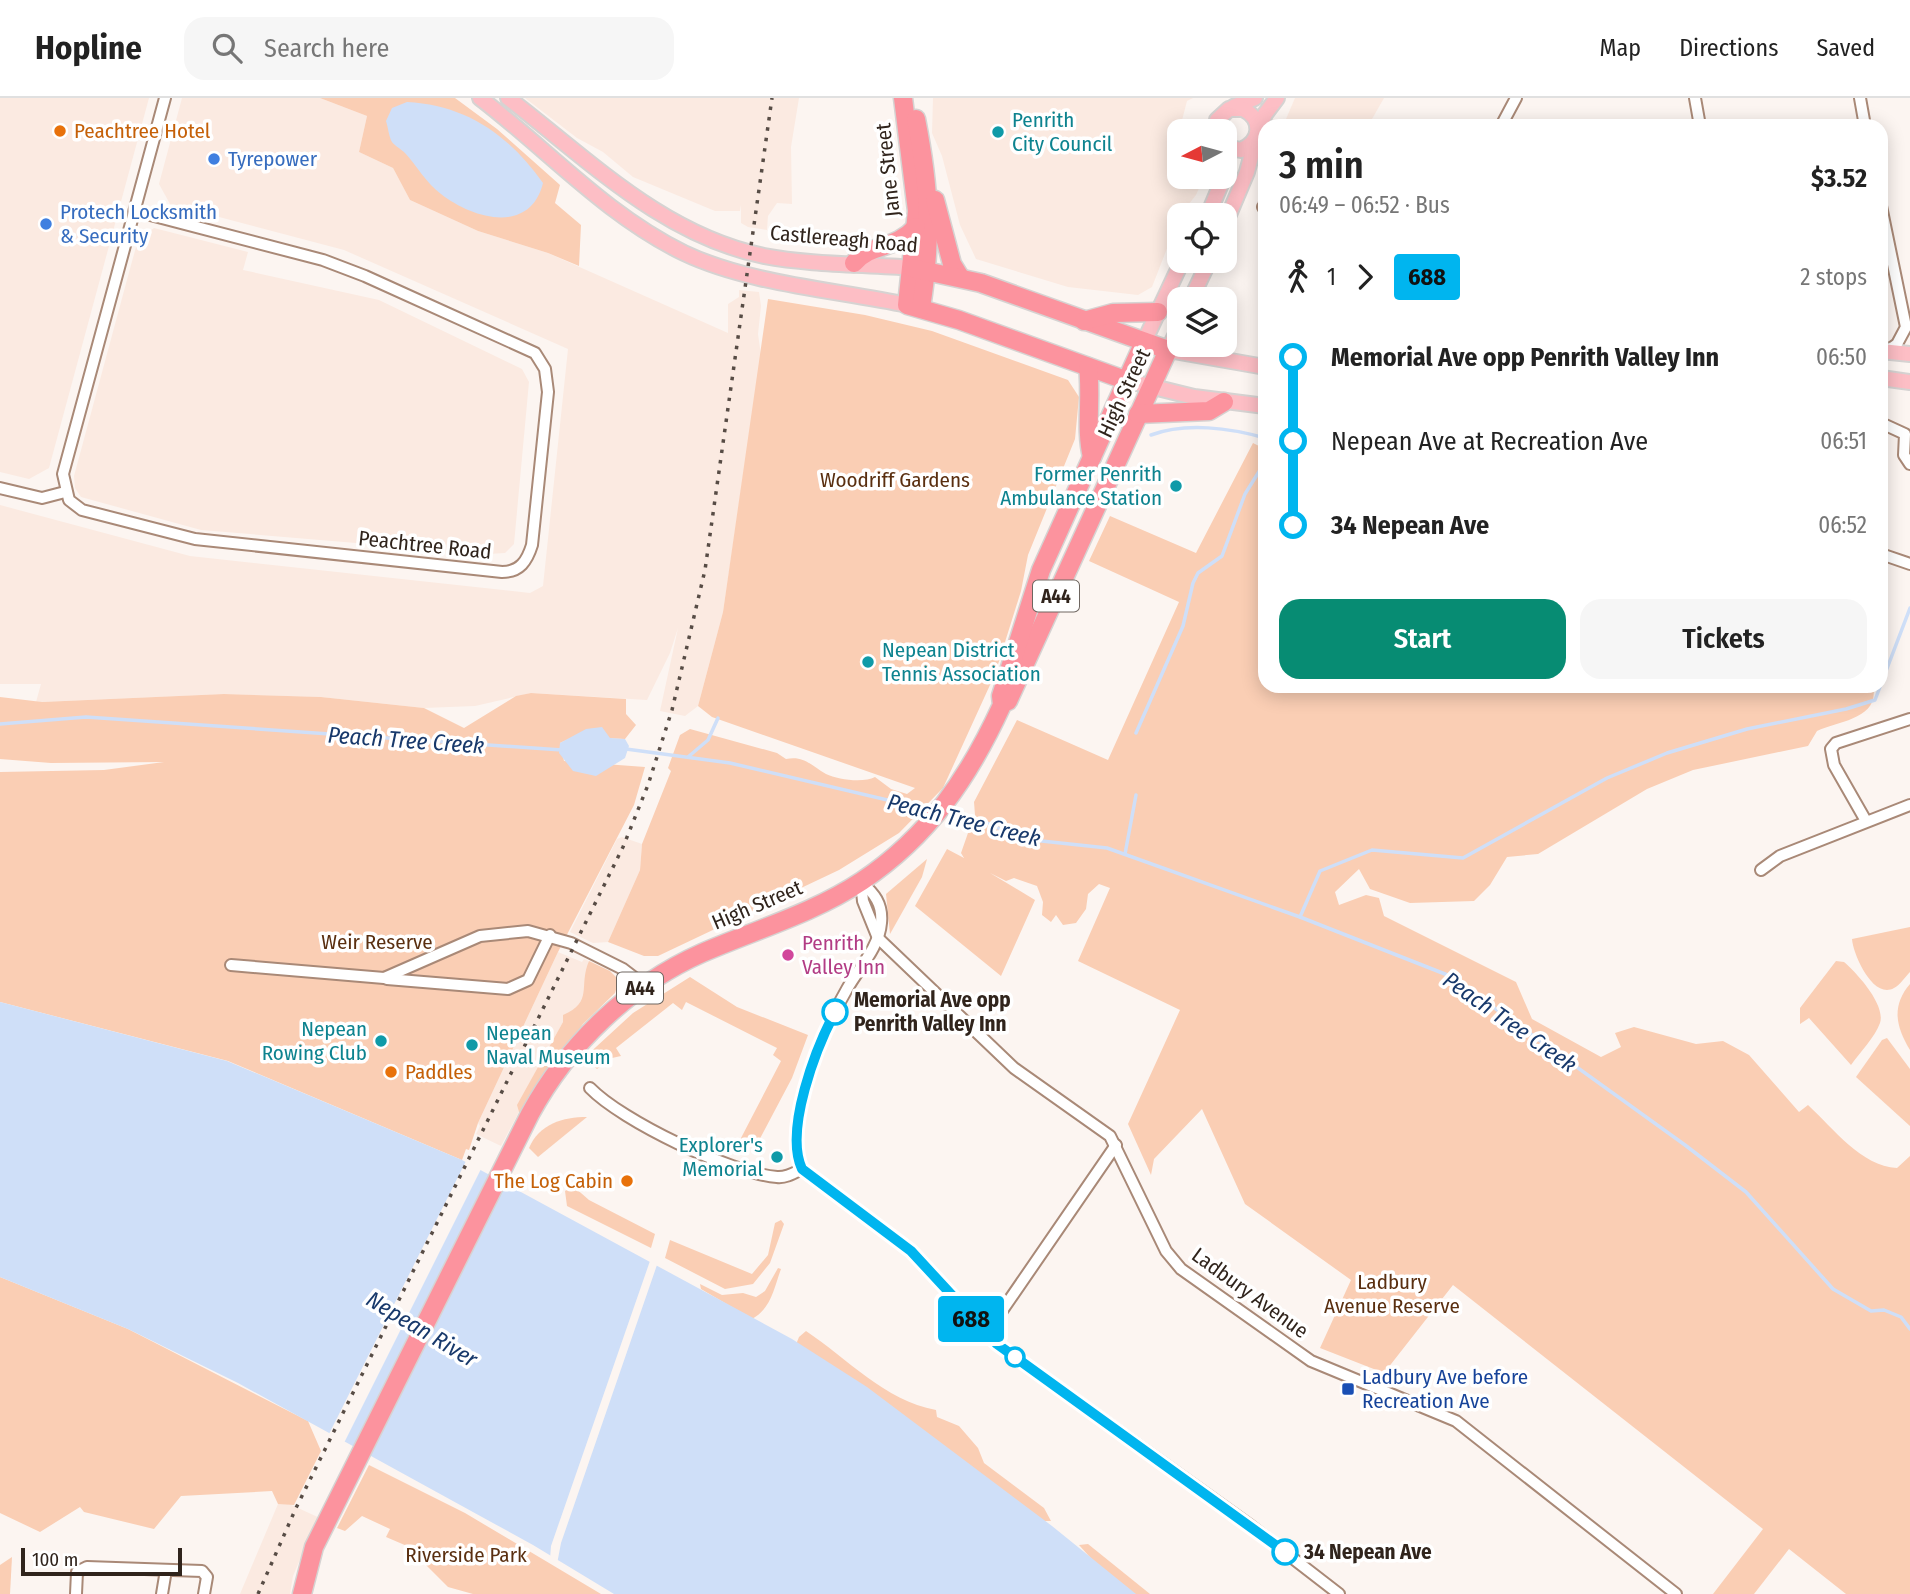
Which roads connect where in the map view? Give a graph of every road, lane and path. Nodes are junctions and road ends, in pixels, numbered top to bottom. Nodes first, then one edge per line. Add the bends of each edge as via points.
1 (165, 98) edge
2 (480, 98) edge
3 (508, 98) edge
4 (903, 98) edge
5 (913, 98) edge
6 (1255, 98) edge
7 (1277, 98) edge
8 (1516, 98) edge
9 (1695, 98) edge
10 (1860, 98) edge
11 (1232, 108) junction
12 (1219, 119) edge
13 (1263, 119) edge
14 (1505, 119) edge
15 (1699, 119) edge
16 (1864, 119) edge
17 (1257, 135) junction
18 (1237, 149) edge
19 (928, 180) junction
20 (1234, 203) edge
21 (135, 211) junction
22 (916, 227) junction
23 (1888, 240) edge
24 (854, 263) junction
25 (919, 269) junction
26 (1176, 273) edge
27 (960, 277) junction
28 (919, 308) junction
29 (1158, 312) junction
30 (1084, 321) junction
31 (1144, 342) junction
32 (1167, 350) edge
33 (1888, 350) edge
34 (1167, 352) edge
35 (1888, 352) edge
36 (1910, 354) edge
37 (1228, 357) edge
38 (1258, 365) edge
39 (1088, 367) junction
40 (1888, 379) edge
41 (1125, 380) junction
42 (1910, 382) edge
43 (1151, 387) junction
44 (1224, 402) junction
45 (1258, 405) edge
46 (1138, 414) junction
47 (1888, 426) edge
48 (1092, 457) junction
49 (1910, 464) edge
50 (0, 488) edge
51 (65, 492) junction
52 (1888, 556) edge
53 (1910, 564) edge
54 (1002, 705) junction
55 (1910, 719) edge
56 (1910, 805) edge
57 (1866, 821) junction
58 (1760, 870) dead end
59 (861, 882) junction
60 (550, 935) junction
61 (878, 938) junction
62 (231, 965) dead end
63 (384, 978) junction
64 (644, 985) junction
65 (590, 1088) dead end
66 (1115, 1145) junction
67 (802, 1169) junction
68 (986, 1334) junction
69 (314, 1547) junction
70 (166, 1570) junction
71 (76, 1594) edge
72 (162, 1594) edge
73 (204, 1594) edge
74 (295, 1594) edge
75 (302, 1594) edge
76 (1339, 1594) edge
77 (1676, 1594) edge

1 - 21 street
2 - 28 main road via 619,214 684,253 742,273
3 - 24 main road, Castlereagh Road via 639,201 676,223 763,255
4 - 22 highway, Jane Street
5 - 19 highway, Jane Street
6 - 11 main road
7 - 13 main road
8 - 14 street
9 - 15 street
10 - 16 street
11 - 12 main road
11 - 17 main road via 1248,111 1256,120
17 - 18 main road
17 - 20 main road
19 - 25 highway, Jane Street via 930,231
19 - 27 highway via 952,264
21 - 51 street via 63,474
21 - 51 street, Peachtree Road via 324,260 535,353 545,369 548,392 532,545 518,569 502,572 194,539 82,510
22 - 24 highway via 896,244 864,252
22 - 25 highway, Jane Street
23 - 33 street via 1906,327 1897,344
24 - 25 main road, Castlereagh Road
25 - 27 highway, Castlereagh Road
25 - 28 highway, Jane Street
26 - 29 main road, High Street
27 - 30 highway, Castlereagh Road
28 - 39 highway
29 - 30 highway via 1113,313
29 - 31 main road, High Street
30 - 31 highway, Castlereagh Road
31 - 32 highway, Castlereagh Road
31 - 41 highway, High Street
34 - 43 highway, High Street / A44
35 - 36 main road
37 - 38 main road
39 - 41 highway
39 - 48 highway, High Street / A44
40 - 42 main road
41 - 43 main road
41 - 48 highway, High Street / A44
43 - 44 main road
43 - 46 highway, High Street / A44
44 - 45 main road
44 - 46 highway via 1209,411
46 - 54 highway, High Street / A44 via 1011,699
47 - 49 street via 1905,434 1904,455
48 - 54 highway, High Street / A44 via 1030,600
50 - 51 street via 42,498
52 - 53 street
54 - 59 highway, High Street / A44 via 976,759 947,803 899,853
55 - 57 street via 1836,743 1831,750 1834,765
56 - 57 street
57 - 58 street via 1780,856
59 - 61 street via 879,905
59 - 64 highway, High Street / A44 via 820,904 700,953
60 - 63 street via 517,930 480,936
60 - 63 street via 533,973 515,987
60 - 64 street via 623,969
61 - 66 street, Ladbury Avenue via 1014,1068 1100,1127
61 - 67 street via 812,1060 797,1141
62 - 63 street
64 - 69 highway, High Street / A44 via 569,1056 542,1093
65 - 67 street via 607,1106 711,1157 777,1177
66 - 68 street
66 - 77 street, Ladbury Avenue via 1166,1251 1181,1269 1311,1361 1456,1421
67 - 68 street via 911,1251
68 - 76 street
69 - 74 highway, A44 via 304,1560
69 - 75 highway, A44
70 - 71 street via 82,1567 77,1572
70 - 72 street
70 - 73 street via 206,1573

